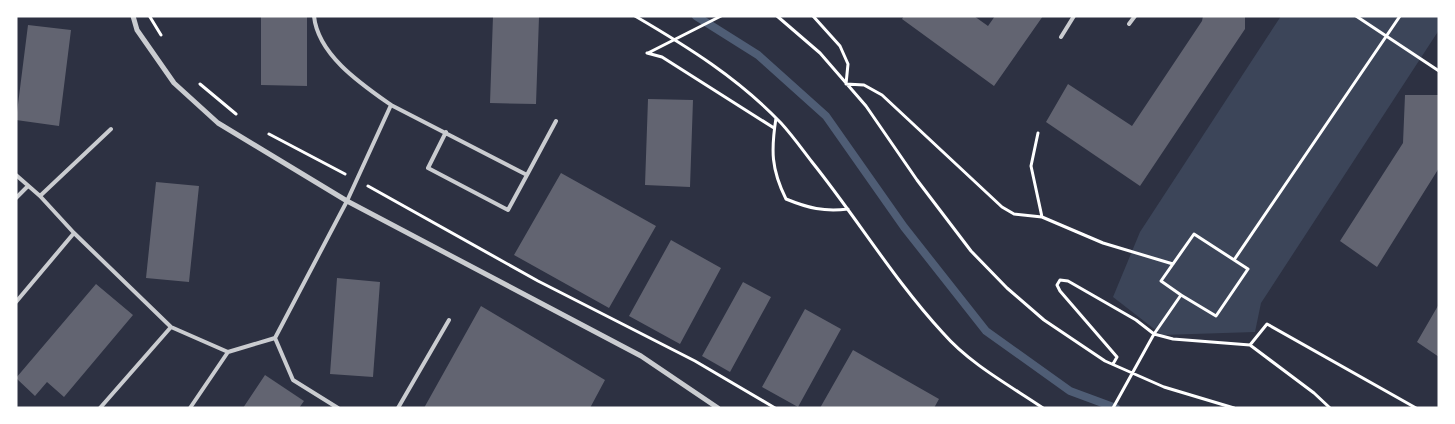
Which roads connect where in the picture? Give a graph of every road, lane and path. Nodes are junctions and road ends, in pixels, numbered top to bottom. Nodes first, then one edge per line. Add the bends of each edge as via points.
1 (133, 16) edge
2 (149, 16) edge
3 (314, 16) edge
4 (635, 16) edge
5 (721, 16) edge
6 (777, 16) edge
7 (812, 16) edge
8 (1074, 16) edge
9 (1135, 16) edge
10 (1356, 16) edge
11 (1400, 16) edge
12 (1129, 24) dead end
13 (1386, 36) junction
14 (1060, 37) dead end
15 (164, 40) dead end
16 (1439, 71) edge
17 (199, 83) dead end
18 (846, 84) junction
19 (391, 105) junction
20 (776, 118) junction
21 (242, 120) dead end
22 (556, 121) dead end
23 (774, 128) junction
24 (111, 129) dead end
25 (260, 130) dead end
26 (446, 132) junction
27 (1038, 133) dead end
28 (16, 175) edge
29 (527, 175) junction
30 (356, 180) junction
31 (28, 186) junction
32 (40, 196) junction
33 (16, 198) edge
34 (346, 200) junction
35 (848, 209) junction
36 (1042, 217) junction
37 (74, 233) junction
38 (1234, 260) junction
39 (1173, 264) junction
40 (1181, 295) junction
41 (16, 302) edge
42 (449, 320) dead end
43 (171, 327) junction
44 (1154, 334) junction
45 (275, 338) junction
46 (1250, 345) junction
47 (228, 352) junction
48 (1113, 364) junction
49 (100, 408) edge
50 (190, 408) edge
51 (338, 408) edge
52 (398, 408) edge
53 (718, 408) edge
54 (775, 408) edge
55 (1043, 408) edge
56 (1113, 408) edge
57 (1234, 408) edge
58 (1330, 408) edge
59 (1416, 408) edge

1 - 34 street via 137,30 174,83 218,123
2 - 15 path
3 - 19 lane via 316,31 349,75
4 - 20 path via 718,67
5 - 23 path via 647,53 662,57
6 - 18 path via 820,54
7 - 18 path via 840,46 848,64
8 - 14 lane
9 - 12 lane
10 - 13 path
11 - 13 path
13 - 16 path
13 - 38 path
17 - 21 path
18 - 36 path via 864,85 882,95 1002,207 1014,214
18 - 48 path via 866,106 971,252 1044,320
19 - 26 lane
19 - 30 lane
20 - 23 path
20 - 35 path
22 - 29 lane
23 - 35 path via 773,168 786,199 807,208
24 - 32 lane
25 - 30 path
26 - 29 lane
26 - 29 lane via 428,168 508,210
27 - 36 path via 1031,166
28 - 31 lane
30 - 34 lane
30 - 54 path via 538,282 695,361
31 - 32 lane
31 - 33 lane
32 - 37 lane
34 - 45 lane
34 - 53 street via 641,356
35 - 55 path via 898,280 944,335 987,371
36 - 39 path via 1103,243
37 - 41 lane
37 - 43 lane
38 - 39 path via 1194,234
38 - 40 path via 1248,269 1216,316
39 - 40 path via 1161,281
40 - 44 path
42 - 52 lane
43 - 47 lane
43 - 49 lane
44 - 46 path via 1173,339
44 - 48 path via 1136,320 1068,281 1060,280 1057,285 1060,291 1117,357
44 - 56 path
45 - 47 lane
45 - 51 lane via 293,380
46 - 58 path
46 - 59 path via 1267,324
47 - 50 lane
48 - 57 path via 1164,387

